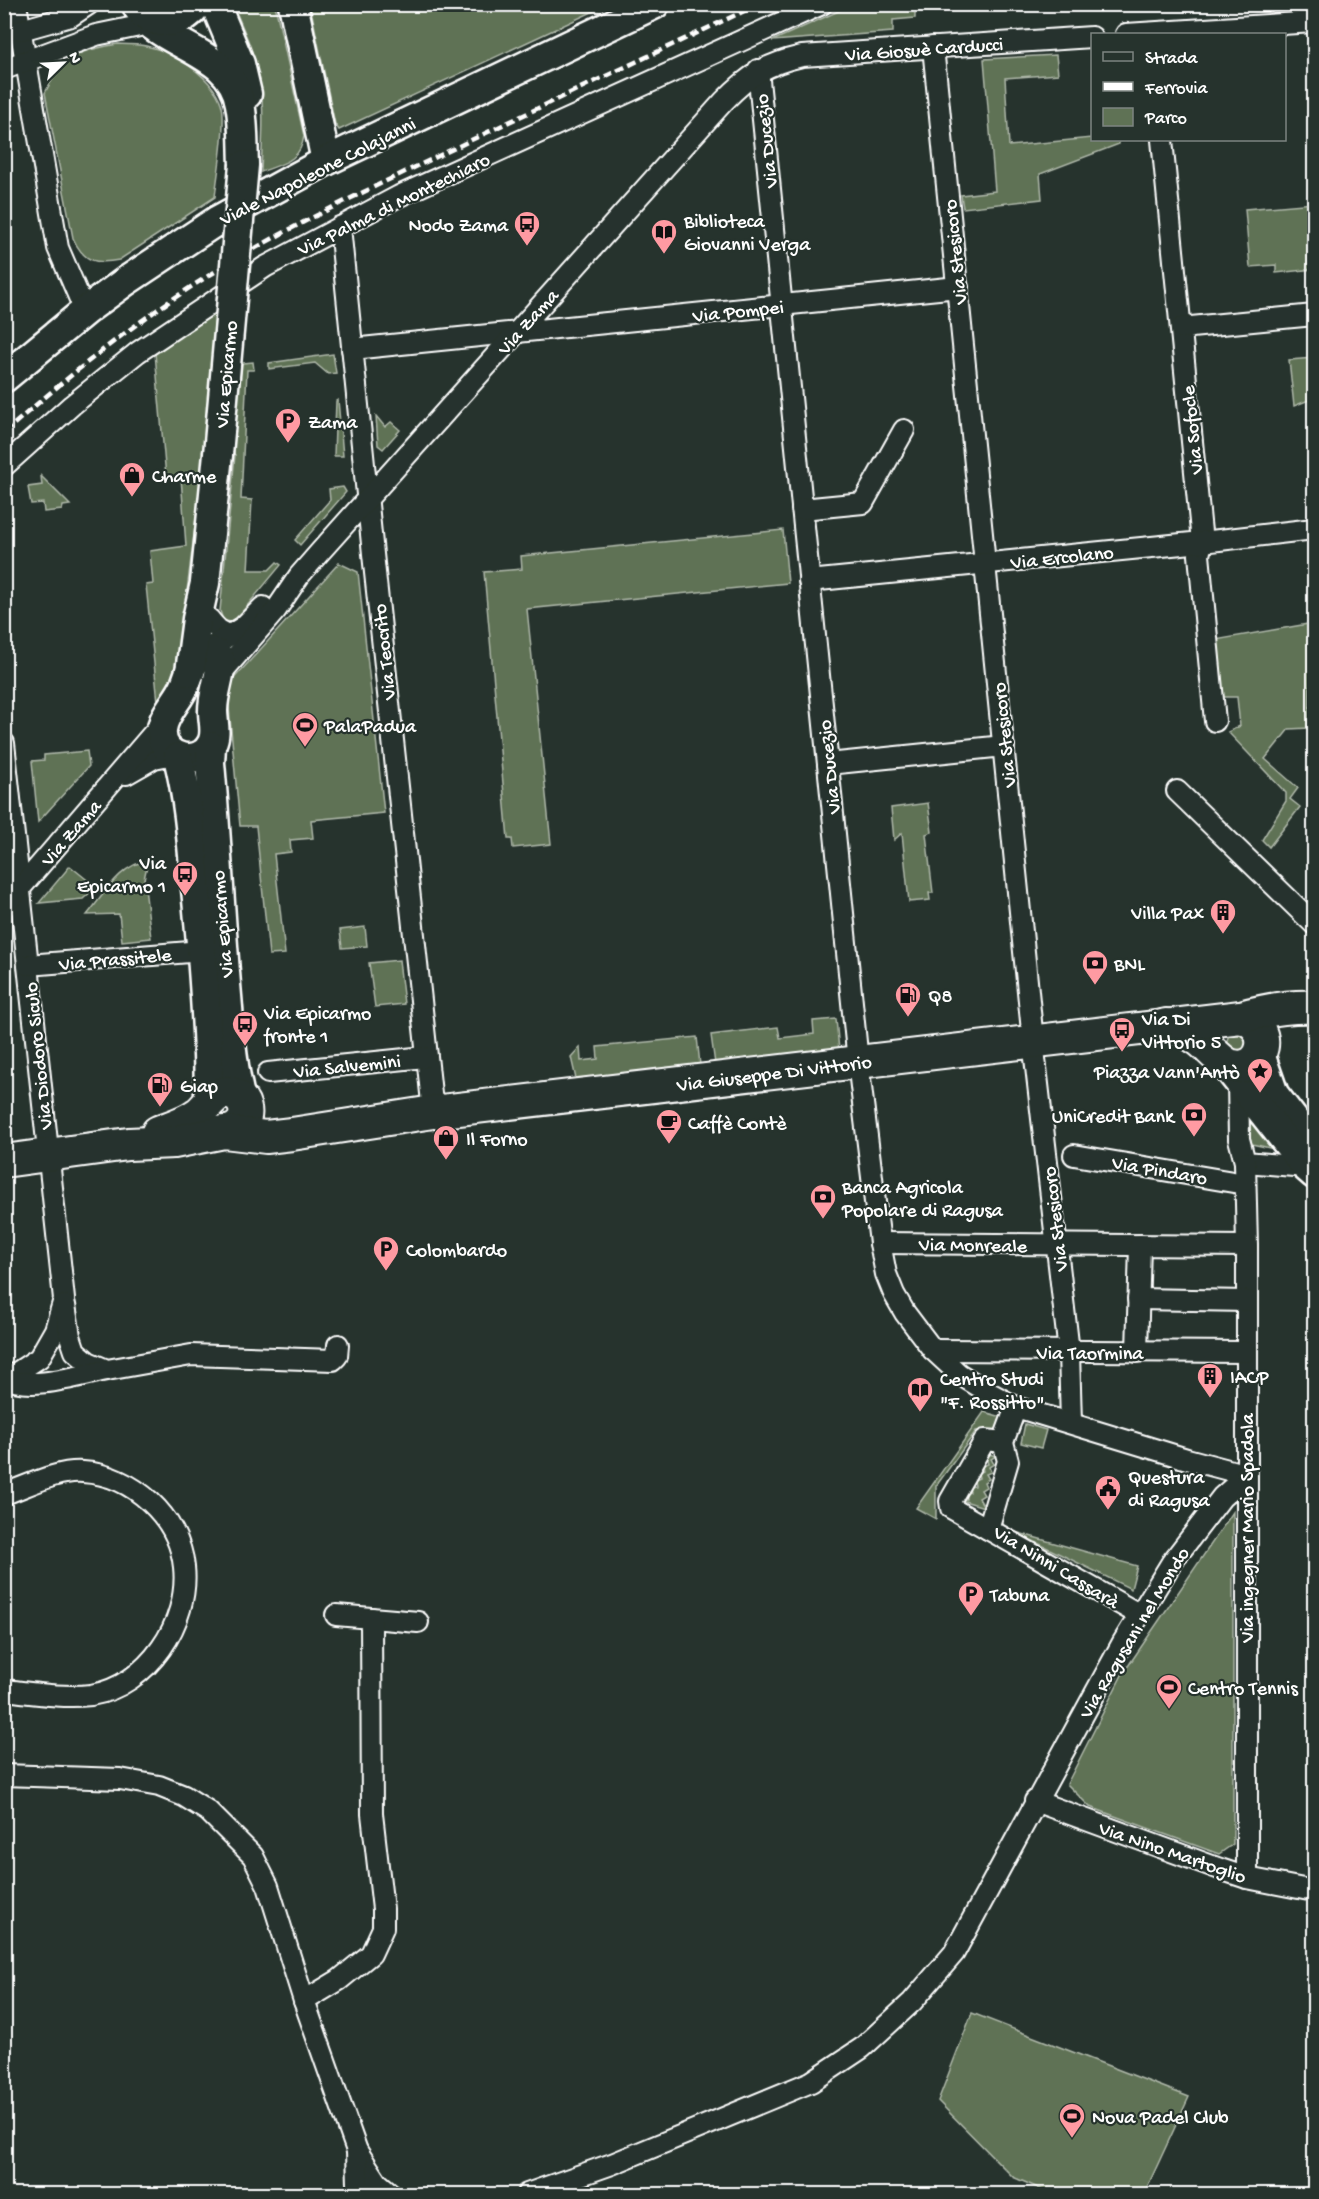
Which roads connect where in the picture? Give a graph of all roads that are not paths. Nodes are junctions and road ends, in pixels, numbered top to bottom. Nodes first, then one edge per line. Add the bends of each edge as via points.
1 (16, 4) edge
2 (89, 4) edge
3 (198, 4) edge
4 (215, 4) edge
5 (294, 4) edge
6 (655, 4) edge
7 (822, 4) edge
8 (146, 15) edge
9 (1314, 22) edge
10 (21, 30) junction
11 (1165, 33) edge
12 (96, 35) junction
13 (1091, 37) edge
14 (933, 47) junction
15 (190, 48) junction
16 (26, 62) junction
17 (4, 69) edge
18 (758, 70) junction
19 (1162, 141) edge
20 (326, 161) junction
21 (244, 165) junction
22 (340, 227) junction
23 (958, 287) junction
24 (781, 306) junction
25 (85, 311) junction
26 (1314, 315) edge
27 (1181, 328) junction
28 (517, 332) junction
29 (352, 349) junction
30 (4, 378) edge
31 (904, 430) dead end
32 (4, 466) edge
33 (367, 500) junction
34 (802, 509) junction
35 (1314, 529) edge
36 (1202, 542) junction
37 (986, 563) junction
38 (299, 576) junction
39 (809, 582) junction
40 (205, 583) junction
41 (213, 651) junction
42 (1215, 721) dead end
43 (163, 722) junction
44 (4, 743) edge
45 (211, 746) junction
46 (1004, 746) junction
47 (176, 756) junction
48 (828, 765) junction
49 (111, 783) junction
50 (1177, 791) dead end
51 (21, 888) junction
52 (4, 907) edge
53 (1314, 924) edge
54 (202, 951) junction
55 (28, 965) junction
56 (1314, 1007) edge
57 (1237, 1017) junction
58 (1314, 1019) edge
59 (1166, 1025) junction
60 (1033, 1041) junction
61 (1261, 1051) junction
62 (426, 1057) junction
63 (858, 1062) junction
64 (1225, 1065) junction
65 (268, 1073) dead end
66 (242, 1101) junction
67 (433, 1112) junction
68 (218, 1118) junction
69 (381, 1119) junction
70 (47, 1155) junction
71 (1074, 1155) dead end
72 (4, 1161) edge
73 (1312, 1163) edge
74 (1245, 1175) junction
75 (880, 1243) junction
76 (1058, 1245) junction
77 (1140, 1245) junction
78 (1247, 1246) junction
79 (64, 1299) junction
80 (1138, 1299) junction
81 (1246, 1301) junction
82 (338, 1345) dead end
83 (933, 1350) junction
84 (1069, 1352) junction
85 (1137, 1352) junction
86 (1246, 1352) junction
87 (107, 1370) junction
88 (6, 1379) edge
89 (1016, 1407) junction
90 (1071, 1423) junction
91 (1003, 1442) junction
92 (1247, 1474) junction
93 (4, 1494) edge
94 (988, 1529) junction
95 (336, 1615) dead end
96 (1140, 1615) junction
97 (371, 1618) junction
98 (418, 1622) dead end
99 (4, 1690) edge
100 (4, 1775) edge
101 (1035, 1801) junction
102 (1247, 1878) junction
103 (1314, 1891) edge
104 (304, 2001) junction
105 (357, 2151) junction
106 (358, 2191) edge
107 (384, 2191) edge
108 (527, 2194) edge

1 - 10 street
2 - 10 street via 71,16
3 - 8 main road via 191,14 171,23
4 - 21 main road via 246,86
5 - 20 main road
6 - 20 main road, Viale Napoleone Colajanni
7 - 22 street, Via Palma di Montechiaro via 410,191
8 - 12 street
8 - 15 main road
9 - 11 street
10 - 16 street
12 - 15 street via 136,36
12 - 16 street
13 - 14 street, Via Giosuè Carducci
14 - 18 street, Via Giosuè Carducci via 802,56
14 - 23 street, Via Stesicoro
15 - 21 main road via 212,61 235,87 240,103
16 - 17 street
16 - 25 street via 58,248
18 - 24 street, Via Ducezio
18 - 28 street, Via Zama via 724,101
19 - 27 street, Via Sofocle
20 - 25 main road, Viale Napoleone Colajanni via 218,220
21 - 40 main road, Via Epicarmo, bridge
22 - 29 street, Via Teocrito
22 - 32 street, Via Palma di Montechiaro via 265,267 138,352
23 - 24 street, Via Pompei
23 - 37 street, Via Stesicoro
24 - 28 street, Via Pompei
24 - 34 street, Via Ducezio
25 - 30 main road, Viale Napoleone Colajanni
26 - 27 street
27 - 36 street, Via Sofocle
28 - 29 street, Via Pompei
28 - 33 street, Via Zama
29 - 33 street, Via Teocrito
31 - 34 street via 863,503
33 - 38 street, Via Zama
33 - 62 street, Via Teocrito
34 - 39 street, Via Ducezio
35 - 36 street, Via Ercolano
36 - 37 street, Via Ercolano
36 - 42 street, Via Sofocle via 1199,555
37 - 39 street, Via Ercolano
37 - 46 street, Via Stesicoro
38 - 41 street
38 - 41 street via 276,610
39 - 48 street, Via Ducezio
40 - 41 main road
40 - 41 main road via 197,619
41 - 43 main road
41 - 45 main road, Via Epicarmo via 215,738
43 - 47 main road, Via Epicarmo via 162,739
43 - 49 street, Via Zama
44 - 51 street, Via Diodoro Siculo
45 - 47 main road via 194,758
45 - 66 main road, Via Epicarmo via 219,908 233,1054
46 - 48 street
46 - 60 street, Via Stesicoro
47 - 49 street via 154,758
47 - 54 main road, Via Epicarmo via 187,798
48 - 63 street, Via Ducezio
49 - 51 street, Via Zama
50 - 53 street
51 - 52 street, Via Zama
51 - 55 street, Via Diodoro Siculo
54 - 55 street, Via Prassitele
54 - 68 main road, Via Epicarmo
55 - 70 street, Via Diodoro Siculo
56 - 57 main road, Via Giuseppe Di Vittorio
57 - 59 main road, Via Giuseppe Di Vittorio
57 - 61 main road via 1247,1018 1258,1027 1263,1040
57 - 64 main road via 1222,1022 1214,1033
58 - 61 main road via 1289,1029
59 - 60 main road, Via Giuseppe Di Vittorio
59 - 64 main road via 1198,1038
60 - 63 main road, Via Giuseppe Di Vittorio
60 - 76 street, Via Stesicoro
61 - 64 main road via 1244,1066
61 - 73 main road via 1274,1094
62 - 65 street, Via Salvemini
62 - 67 street, Via Teocrito
63 - 67 main road, Via Giuseppe Di Vittorio
63 - 75 street, Via Ducezio
64 - 73 main road
64 - 74 street, Via ingegner Mario Spadola
66 - 68 main road via 246,1108 244,1121 235,1130
66 - 69 main road via 279,1117
67 - 69 main road, Via Giuseppe Di Vittorio
68 - 69 main road via 266,1137
68 - 70 main road via 196,1116 128,1144
70 - 72 main road
70 - 79 street, Via Diodoro Siculo
71 - 74 street, Via Pindaro
73 - 74 street, Via Pindaro
74 - 78 street, Via ingegner Mario Spadola
75 - 76 street, Via Monreale
75 - 83 street, Via Ducezio via 894,1294
76 - 77 street, Via Monreale
76 - 84 street, Via Stesicoro
77 - 78 street, Via Monreale
77 - 80 street
78 - 81 street, Via ingegner Mario Spadola
79 - 87 street, Via Diodoro Siculo via 75,1351
79 - 88 street via 55,1330 39,1358
80 - 81 street
80 - 85 street
81 - 86 street, Via ingegner Mario Spadola
82 - 87 street via 333,1360 191,1355
83 - 84 street, Via Taormina
83 - 89 street, Via Ducezio via 959,1374
84 - 85 street, Via Taormina
84 - 90 street, Via Stesicoro
85 - 86 street, Via Taormina
86 - 92 street, Via ingegner Mario Spadola
87 - 88 street via 52,1381 28,1383
89 - 90 street, Via Ducezio
89 - 91 street, Via Ninni Cassarà
90 - 92 street, Via Ducezio
91 - 94 street, Via Ninni Cassarà via 1008,1461
91 - 94 street via 985,1440 949,1503 951,1508
92 - 96 street, Via Ragusani nel Mondo via 1222,1497 1172,1562
92 - 102 street, Via ingegner Mario Spadola
93 - 99 street via 64,1473 83,1472 125,1483 164,1516 180,1547 185,1583 169,1637 142,1671 124,1683 91,1695
94 - 96 street, Via Ninni Cassarà
95 - 97 street
96 - 101 street, Via Ragusani nel Mondo
97 - 98 street
97 - 104 street via 372,1814 383,1928 371,1954
100 - 104 street via 140,1782 184,1796 208,1811 253,1856 268,1886
101 - 102 street, Via Nino Martoglio
101 - 108 street, Via Ragusani nel Mondo via 954,1953 912,2002 862,2048 811,2082 612,2164
102 - 103 street, Via Nino Martoglio
104 - 105 street
105 - 106 street
105 - 107 street

